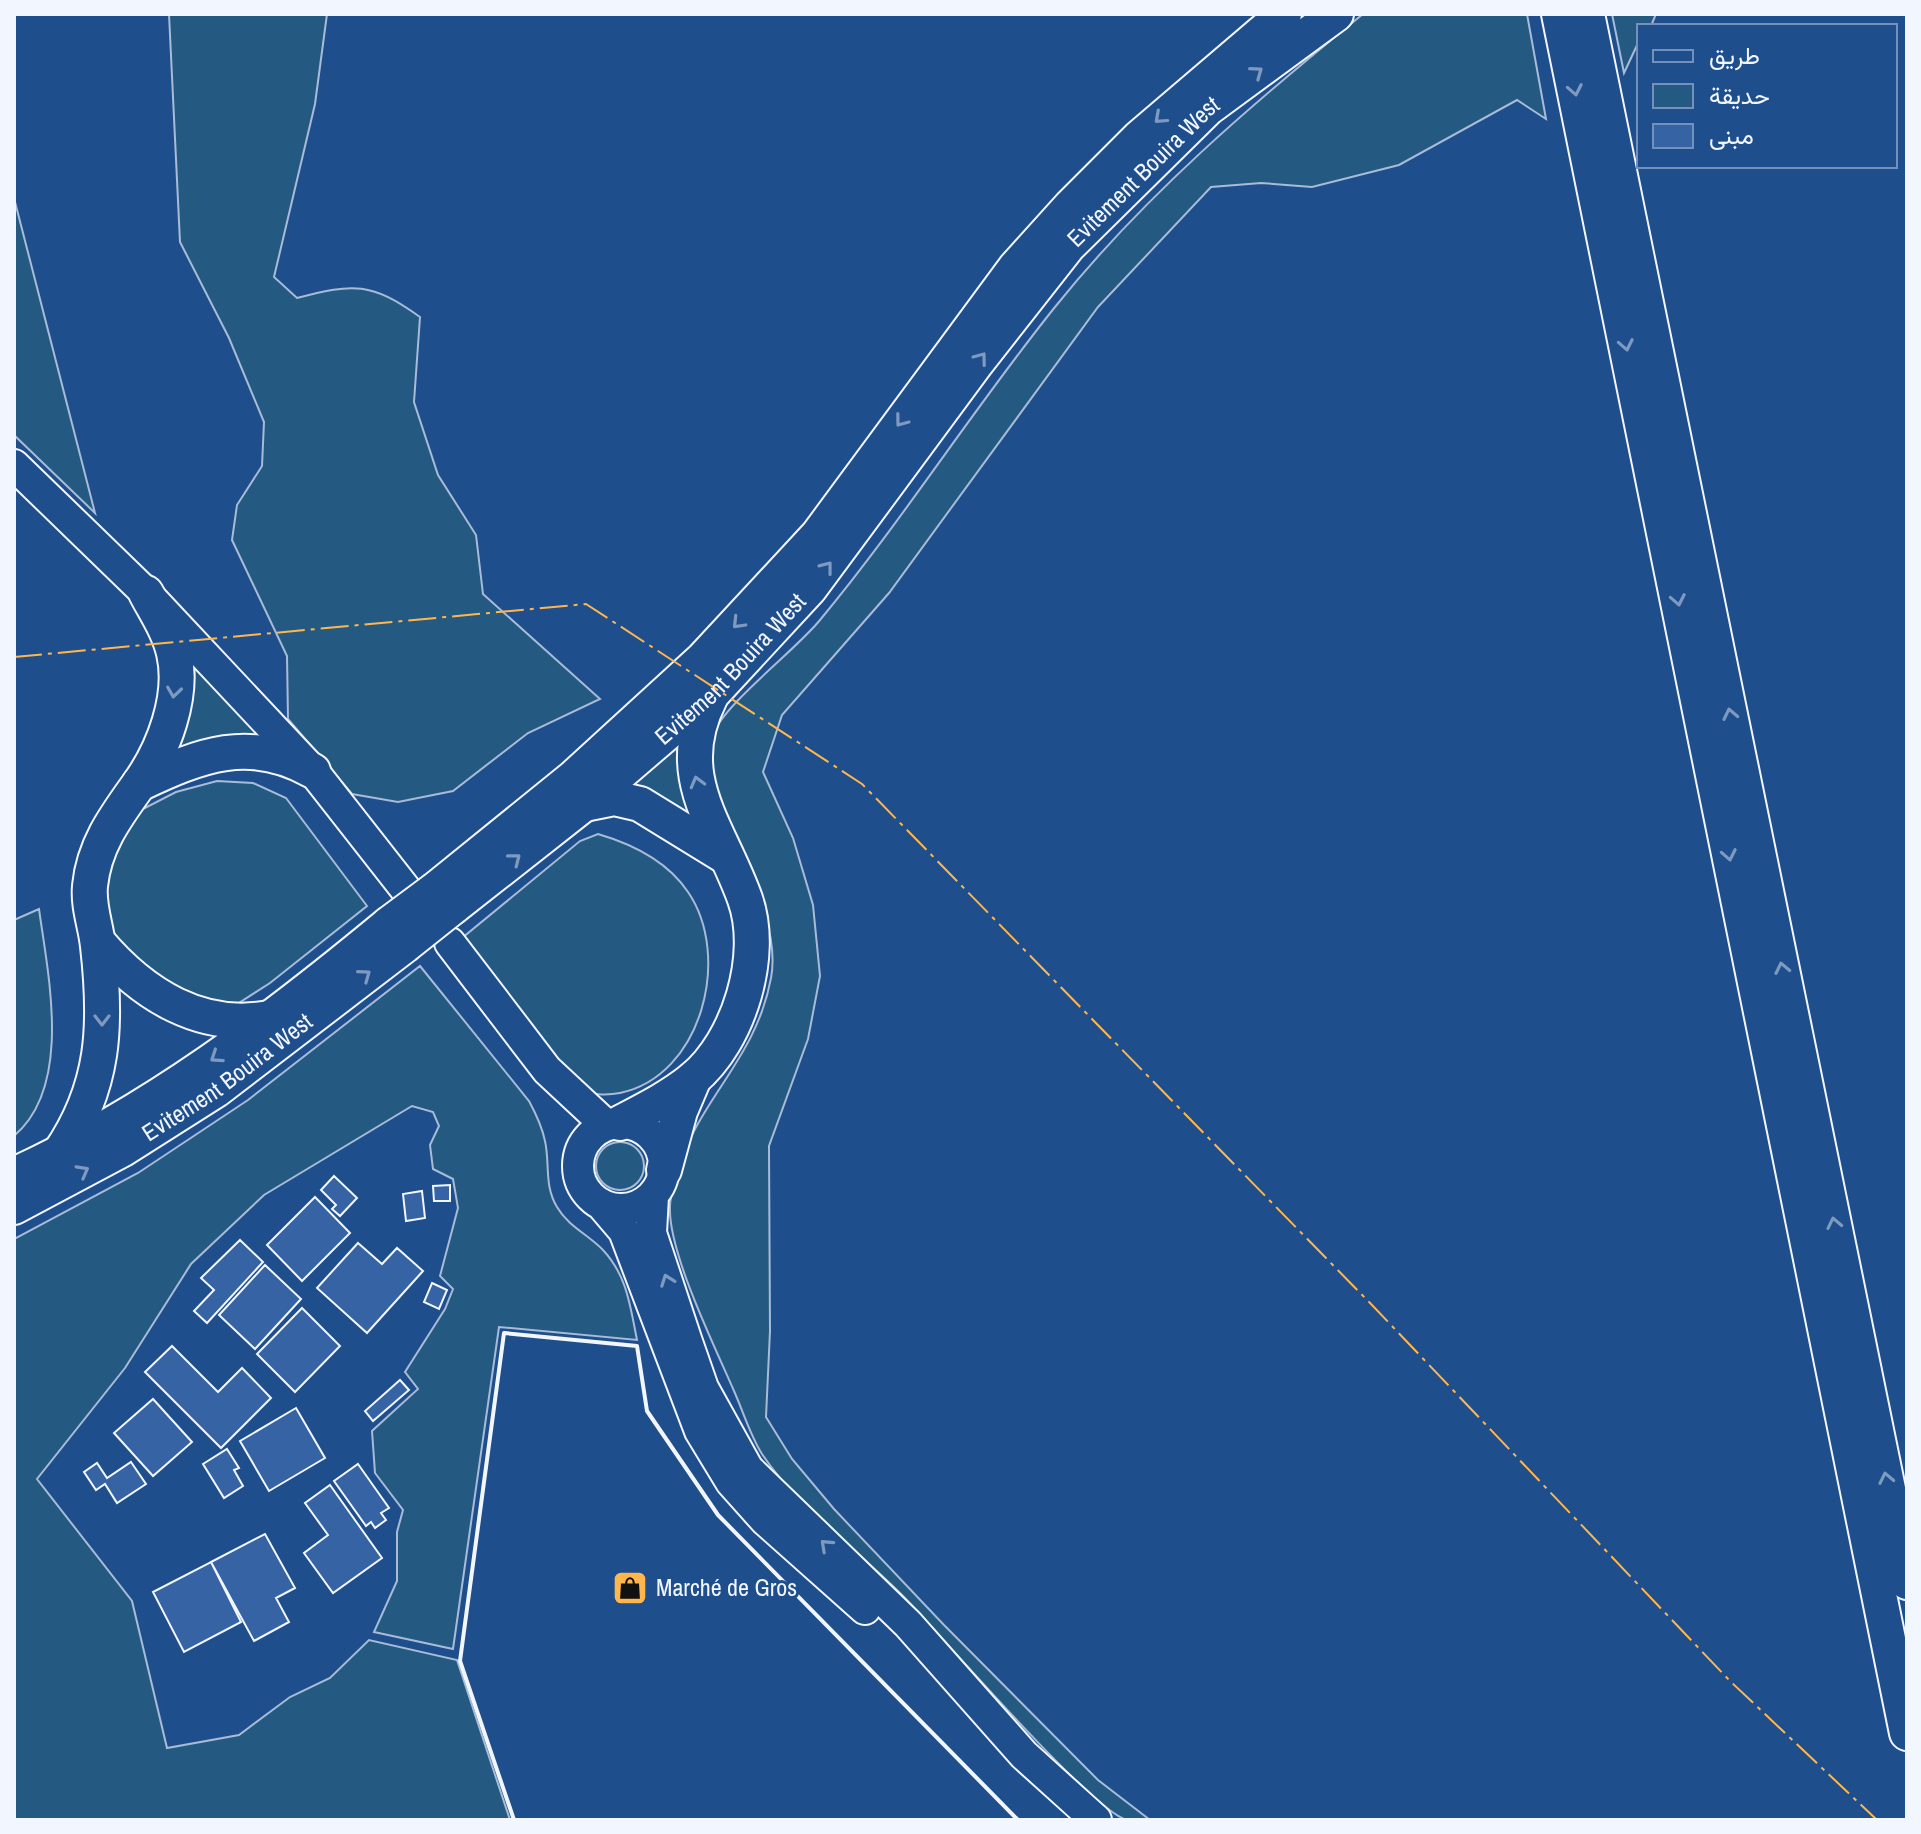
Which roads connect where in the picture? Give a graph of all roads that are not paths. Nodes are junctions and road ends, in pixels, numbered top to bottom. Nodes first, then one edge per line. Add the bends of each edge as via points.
1 (1284, 14) edge
2 (1336, 14) edge
3 (1559, 14) edge
4 (1587, 14) edge
5 (14, 465) edge
6 (146, 593) junction
7 (711, 695) junction
8 (313, 771) junction
9 (139, 784) junction
10 (584, 804) junction
11 (723, 855) junction
12 (432, 895) junction
13 (397, 935) junction
14 (98, 942) junction
15 (450, 943) dead end
16 (278, 1016) junction
17 (547, 1070) junction
18 (694, 1078) junction
19 (613, 1124) junction
20 (59, 1154) junction
21 (579, 1156) junction
22 (14, 1175) edge
23 (658, 1183) junction
24 (601, 1204) junction
25 (14, 1207) edge
26 (1907, 1582) edge
27 (1907, 1733) edge
28 (1066, 1820) edge
29 (1096, 1820) edge

1 -> 12 highway, Evitement Bouira West via 1161,117 1015,268 818,535 703,659 573,778
7 -> 2 highway, Evitement Bouira West via 810,588 1068,246 1208,108
3 -> 27 highway
26 -> 4 highway
5 - 6 main road
6 - 8 main road
6 -> 9 highway via 175,655 176,683 161,748
7 - 10 highway, Evitement Bouira West
11 -> 7 highway via 693,768 694,741
8 - 9 highway via 288,757 234,751 210,754
8 - 12 main road
9 - 14 highway via 121,806 94,863 90,889
10 - 11 highway via 614,798 640,804
12 -> 10 highway, Evitement Bouira West
11 - 18 highway via 745,900 750,961 729,1028
12 - 13 highway, Evitement Bouira West, bridge
13 - 16 highway, Evitement Bouira West
25 -> 13 highway, Evitement Bouira West via 123,1149 216,1090
14 - 16 highway via 126,974 182,1008 218,1021
14 -> 20 highway via 102,1051 85,1112
15 - 17 main road
16 -> 20 highway, Evitement Bouira West via 130,1115
17 - 19 main road
17 - 21 main road
18 - 19 highway
18 - 23 highway
19 - 21 main road via 593,1133
19 - 23 main road via 647,1132 663,1155
20 - 22 highway, Evitement Bouira West
21 - 24 main road via 582,1184
23 - 24 main road via 628,1209
29 -> 23 main road via 1024,1755 908,1624 748,1469 703,1388 651,1233
24 - 28 main road via 624,1231 700,1431 731,1482 765,1520 872,1616 1011,1771

